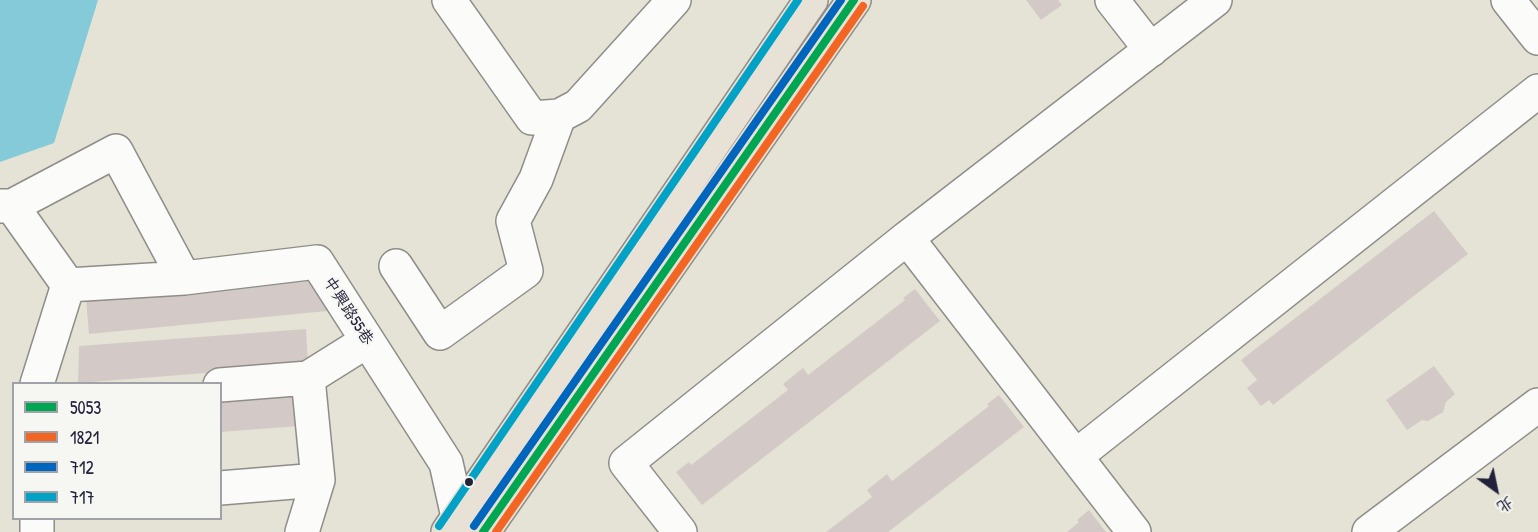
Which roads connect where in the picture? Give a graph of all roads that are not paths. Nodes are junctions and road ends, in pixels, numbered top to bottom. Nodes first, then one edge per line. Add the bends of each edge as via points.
1 (448, 0) edge
2 (674, 0) edge
3 (811, 0) edge
4 (1112, 0) edge
5 (1215, 0) edge
6 (1508, 0) edge
7 (844, 3) edge
8 (1538, 38) edge
9 (1151, 50) junction
10 (1538, 91) edge
11 (559, 116) junction
12 (6, 206) edge
13 (907, 238) junction
14 (396, 266) dead end
15 (184, 278) junction
16 (68, 285) junction
17 (367, 341) junction
18 (309, 378) junction
19 (38, 382) edge
20 (222, 385) edge
21 (1538, 405) edge
22 (1076, 456) junction
23 (318, 480) junction
24 (222, 488) edge
25 (465, 528) edge
26 (303, 532) edge
27 (681, 532) edge
28 (1134, 532) edge
29 (1369, 532) edge

1 - 11 lane via 532,118
2 - 11 lane via 578,106
3 - 25 main road
4 - 9 lane
5 - 9 lane
6 - 8 lane
7 - 25 main road
9 - 13 lane
10 - 22 lane
11 - 14 lane via 536,179 513,221 526,271 440,333
12 - 15 lane via 116,151
12 - 16 lane
13 - 22 lane
13 - 27 lane via 626,463
15 - 16 lane, 中興路55巷
15 - 17 lane, 中興路55巷 via 317,262
16 - 19 lane
17 - 18 lane
17 - 25 lane, 中興路55巷 via 446,463
18 - 20 lane
18 - 23 lane
21 - 29 lane
22 - 28 lane
23 - 24 lane
23 - 26 lane

